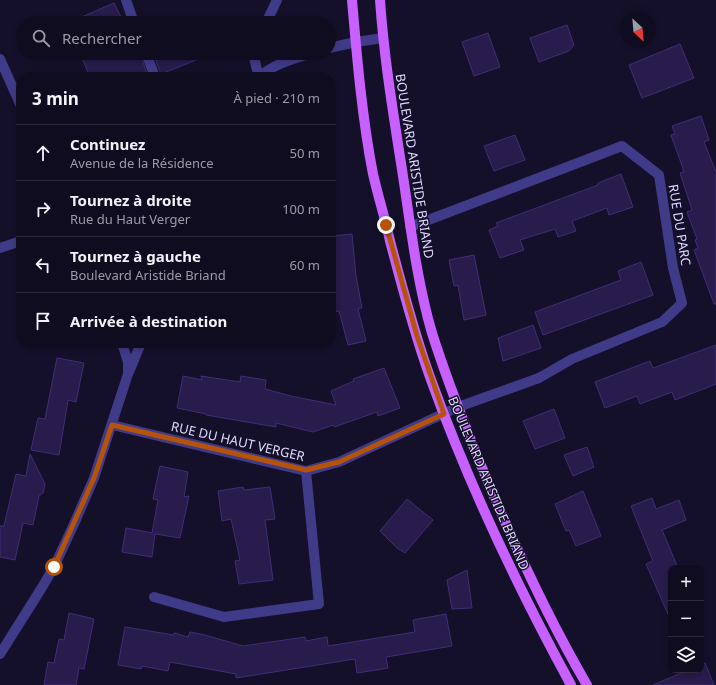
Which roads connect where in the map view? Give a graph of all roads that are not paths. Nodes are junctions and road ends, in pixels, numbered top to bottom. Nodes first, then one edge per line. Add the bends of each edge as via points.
1 (126, 0) edge
2 (277, 0) edge
3 (352, 0) edge
4 (380, 0) edge
5 (132, 16) edge
6 (269, 16) edge
7 (383, 38) junction
8 (356, 42) junction
9 (336, 46) edge
10 (0, 59) edge
11 (149, 60) edge
12 (255, 60) edge
13 (289, 60) edge
14 (153, 72) edge
15 (259, 72) edge
16 (267, 72) edge
17 (16, 95) edge
18 (410, 227) junction
19 (16, 243) edge
20 (0, 248) edge
21 (124, 348) edge
22 (139, 348) edge
23 (128, 374) junction
24 (458, 408) junction
25 (444, 414) junction
26 (112, 425) junction
27 (306, 470) junction
28 (154, 597) dead end
29 (0, 654) edge
30 (571, 685) edge
31 (587, 685) edge

1 - 5 street
2 - 6 street
3 - 8 main road, BOULEVARD ARISTIDE BRIAND
4 - 7 main road, BOULEVARD ARISTIDE BRIAND
7 - 8 street
7 - 18 main road, BOULEVARD ARISTIDE BRIAND
8 - 9 street
8 - 25 main road, BOULEVARD ARISTIDE BRIAND via 373,174 398,272
10 - 17 street
11 - 14 street
12 - 15 street
13 - 16 street
18 - 24 main road, BOULEVARD ARISTIDE BRIAND via 432,332
18 - 24 street, RUE DU PARC via 622,146 659,175 673,268 682,303 662,322 572,358 539,378
19 - 20 street
21 - 23 street via 128,362
22 - 23 street
23 - 26 street
24 - 25 street, RUE DU HAUT VERGER
24 - 31 main road, BOULEVARD ARISTIDE BRIAND via 541,600
25 - 27 street, RUE DU HAUT VERGER via 339,462
25 - 30 main road, BOULEVARD ARISTIDE BRIAND via 500,543
26 - 27 street, RUE DU HAUT VERGER
26 - 29 street via 94,478 54,567
27 - 28 street via 319,604 224,617

